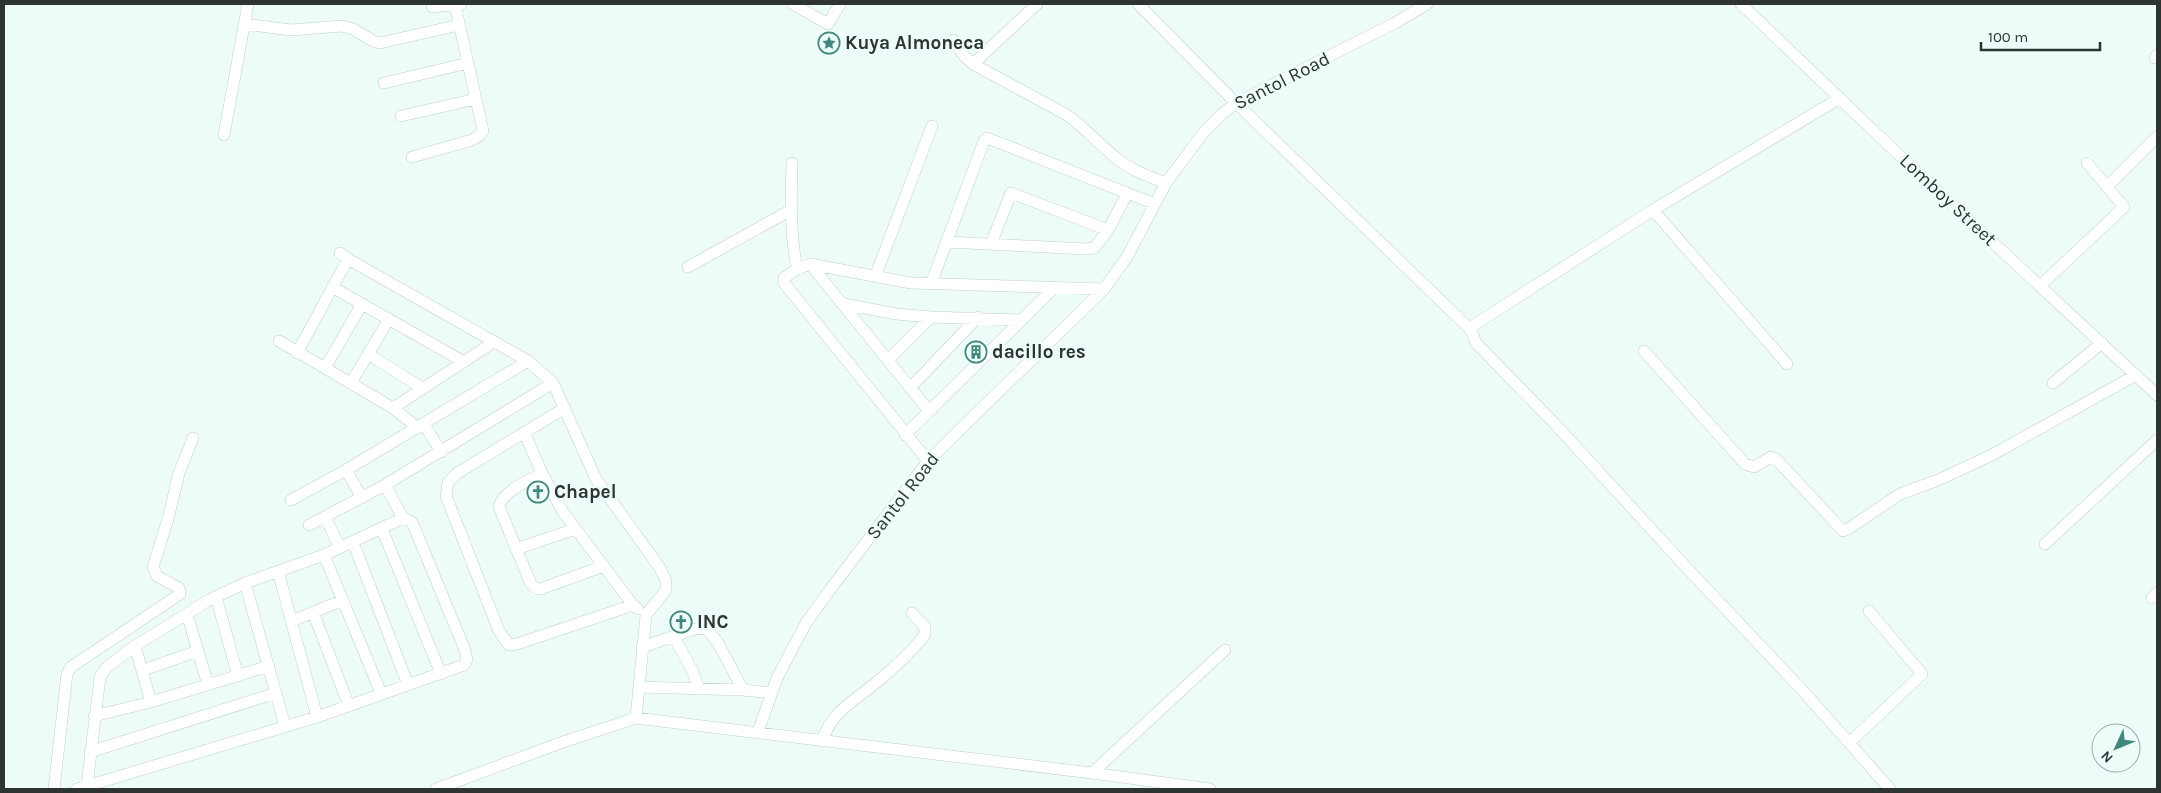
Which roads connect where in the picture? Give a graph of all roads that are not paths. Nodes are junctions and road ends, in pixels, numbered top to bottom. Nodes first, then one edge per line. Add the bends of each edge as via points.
1 (248, 4) edge
2 (458, 4) edge
3 (793, 4) edge
4 (840, 4) edge
5 (1037, 4) edge
6 (1138, 4) edge
7 (1426, 4) edge
8 (1741, 4) edge
9 (432, 7) dead end
10 (244, 24) junction
11 (459, 26) junction
12 (953, 40) dead end
13 (468, 63) junction
14 (973, 64) junction
15 (384, 83) dead end
16 (1840, 98) junction
17 (476, 99) junction
18 (1236, 103) junction
19 (401, 116) dead end
20 (932, 126) dead end
21 (224, 135) dead end
22 (2157, 137) edge
23 (412, 157) dead end
24 (2087, 162) dead end
25 (792, 163) dead end
26 (1166, 183) junction
27 (2108, 186) junction
28 (1127, 194) junction
29 (1154, 204) junction
30 (791, 210) junction
31 (1653, 210) junction
32 (1108, 230) junction
33 (946, 242) junction
34 (991, 244) junction
35 (810, 264) junction
36 (688, 267) dead end
37 (797, 269) junction
38 (875, 277) junction
39 (931, 284) junction
40 (2040, 286) junction
41 (332, 287) junction
42 (1054, 288) junction
43 (1104, 289) junction
44 (362, 304) junction
45 (844, 304) junction
46 (931, 317) junction
47 (978, 317) junction
48 (388, 319) junction
49 (1021, 320) junction
50 (1470, 330) junction
51 (279, 341) dead end
52 (494, 342) junction
53 (2102, 344) junction
54 (1644, 351) dead end
55 (297, 352) junction
56 (368, 354) junction
57 (528, 360) junction
58 (888, 360) junction
59 (464, 362) junction
60 (1787, 364) dead end
61 (325, 368) junction
62 (2136, 375) junction
63 (2053, 382) dead end
64 (351, 383) junction
65 (553, 383) junction
66 (422, 388) junction
67 (910, 388) junction
68 (2157, 395) edge
69 (393, 408) junction
70 (565, 408) junction
71 (929, 411) junction
72 (421, 426) junction
73 (524, 432) junction
74 (905, 434) junction
75 (193, 438) dead end
76 (2157, 440) edge
77 (441, 452) junction
78 (928, 461) junction
79 (346, 470) junction
80 (542, 473) junction
81 (385, 485) junction
82 (362, 498) junction
83 (291, 500) dead end
84 (325, 517) junction
85 (404, 518) junction
86 (309, 525) dead end
87 (382, 529) junction
88 (575, 529) junction
89 (353, 542) junction
90 (2045, 544) dead end
91 (340, 548) junction
92 (516, 549) junction
93 (324, 555) junction
94 (604, 566) junction
95 (278, 571) junction
96 (245, 583) junction
97 (216, 597) junction
98 (343, 600) junction
99 (632, 605) junction
100 (1869, 611) dead end
101 (313, 612) junction
102 (912, 613) dead end
103 (187, 614) junction
104 (646, 615) junction
105 (292, 620) junction
106 (674, 637) junction
107 (135, 646) junction
108 (642, 647) junction
109 (1225, 650) dead end
110 (198, 651) junction
111 (269, 666) junction
112 (142, 670) junction
113 (442, 674) junction
114 (238, 676) junction
115 (208, 685) junction
116 (408, 685) junction
117 (639, 687) junction
118 (700, 690) junction
119 (743, 690) junction
120 (276, 693) junction
121 (381, 693) junction
122 (771, 693) junction
123 (151, 702) junction
124 (349, 706) junction
125 (94, 716) junction
126 (316, 717) junction
127 (636, 718) junction
128 (285, 726) junction
129 (758, 732) junction
130 (822, 741) junction
131 (1848, 743) junction
132 (90, 752) junction
133 (1092, 773) junction
134 (1141, 785) edge
135 (82, 788) edge
136 (1886, 788) edge
137 (54, 789) edge
138 (436, 789) edge
139 (1210, 789) edge

1 - 10 street
2 - 9 street
2 - 11 street
3 - 4 street via 828,24
5 - 14 street
6 - 18 street
7 - 18 street, Santol Road
8 - 16 street, Lomboy Street
10 - 11 street via 290,30 342,26 380,42
10 - 21 street
11 - 13 street
12 - 14 street
13 - 15 street
13 - 17 street
14 - 26 street via 1077,122 1130,168
16 - 31 street
16 - 40 street, Lomboy Street
17 - 19 street
17 - 23 street via 483,127 479,136
18 - 26 street, Santol Road via 1204,132
18 - 50 street
20 - 38 street
22 - 27 street
24 - 27 street
25 - 30 street
26 - 29 street, Santol Road
27 - 40 street via 2123,204 2122,210
28 - 29 street
28 - 32 street
28 - 33 street via 987,138
29 - 43 street, Santol Road via 1127,257
30 - 36 street
30 - 37 street
31 - 50 street
31 - 60 street
32 - 34 street via 1094,248 1088,249
32 - 34 street via 1011,193
33 - 34 street
33 - 39 street
35 - 37 street
35 - 38 street
35 - 45 street
37 - 74 street via 784,278 784,283
38 - 39 street
39 - 42 street
40 - 53 street, Lomboy Street
41 - 44 street
41 - 52 street via 344,256
41 - 55 street
42 - 43 street
42 - 49 street
43 - 78 street, Santol Road
44 - 48 street
44 - 61 street
45 - 46 street
45 - 58 street
46 - 47 street
46 - 58 street
47 - 49 street
47 - 67 street
48 - 56 street
48 - 59 street
49 - 71 street
50 - 131 street via 1476,343 1555,424
51 - 55 street
52 - 57 street
52 - 59 street
53 - 62 street, Lomboy Street
53 - 63 street
54 - 62 street via 1745,464 1754,467 1771,457 1776,459 1843,530 1900,494 1990,456
55 - 61 street
56 - 64 street
56 - 66 street
57 - 65 street
57 - 72 street
58 - 67 street
59 - 66 street
61 - 64 street
62 - 68 street, Lomboy Street
64 - 69 street
65 - 70 street
65 - 77 street
66 - 69 street
67 - 71 street
69 - 72 street
70 - 73 street
70 - 104 street via 596,479 666,581 664,594
71 - 74 street
72 - 77 street
72 - 79 street
73 - 80 street
73 - 99 street via 456,474 446,488 446,496 504,639 509,645 517,644
74 - 78 street
75 - 137 street via 179,473 153,567 157,576 179,588 180,594 71,666
76 - 90 street
77 - 81 street
78 - 122 street, Santol Road via 829,590 806,624
79 - 82 street
79 - 83 street
80 - 88 street
80 - 92 street via 508,494 499,504
81 - 82 street
81 - 85 street
82 - 84 street
84 - 86 street
84 - 91 street
85 - 87 street
85 - 113 street via 414,526 465,650 467,660 464,665
87 - 89 street
87 - 113 street
88 - 92 street
88 - 94 street
89 - 91 street
89 - 116 street
91 - 93 street
92 - 94 street via 531,584 537,589
93 - 95 street
93 - 98 street
94 - 99 street
95 - 96 street
95 - 105 street
96 - 97 street
96 - 111 street
97 - 103 street
97 - 114 street
98 - 101 street
98 - 121 street
99 - 104 street
100 - 131 street via 1922,674
101 - 105 street
101 - 124 street
102 - 130 street via 925,627 925,635 883,677 836,714
103 - 107 street
103 - 110 street
104 - 108 street
105 - 126 street
106 - 108 street
106 - 118 street
106 - 119 street via 701,628 708,630
107 - 112 street
107 - 125 street via 102,672
108 - 117 street
109 - 133 street
110 - 112 street
110 - 115 street
111 - 114 street
111 - 120 street
112 - 123 street
113 - 116 street
114 - 115 street
115 - 123 street
116 - 121 street
117 - 118 street
117 - 127 street
118 - 119 street
119 - 122 street
120 - 128 street
120 - 132 street
121 - 124 street
122 - 129 street, Santol Road
123 - 125 street
124 - 126 street
125 - 132 street
126 - 128 street
127 - 129 street
127 - 138 street
128 - 135 street
129 - 130 street
130 - 133 street
131 - 136 street
132 - 135 street
133 - 134 street
134 - 139 street

